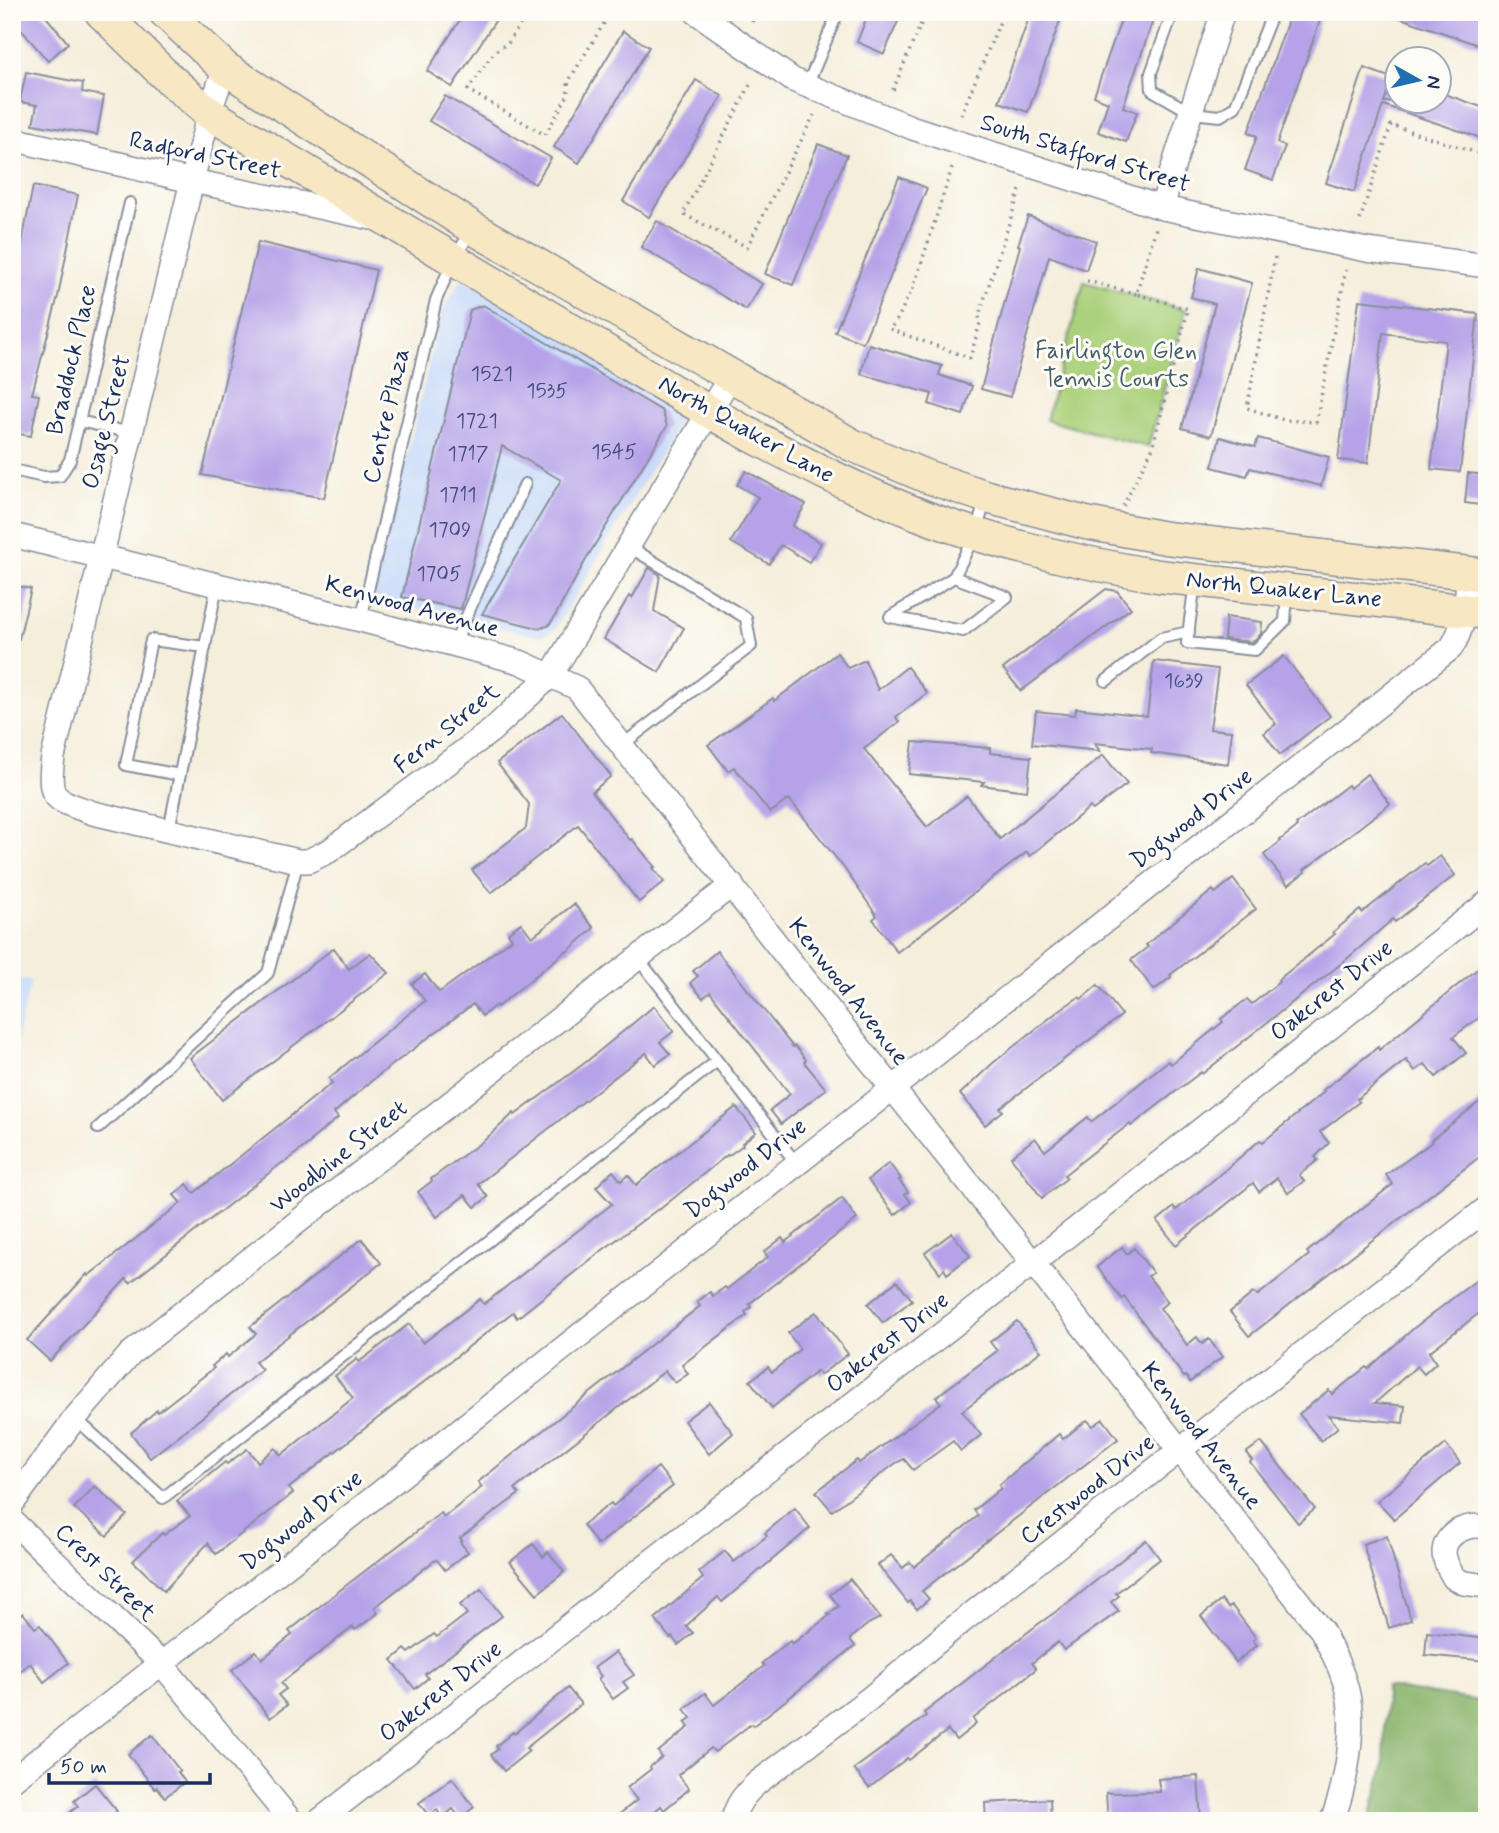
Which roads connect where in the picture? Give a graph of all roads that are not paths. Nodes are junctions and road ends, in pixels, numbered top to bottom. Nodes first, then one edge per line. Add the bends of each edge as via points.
1 (101, 12) edge
2 (165, 12) edge
3 (696, 12) edge
4 (838, 12) edge
5 (1173, 12) edge
6 (1223, 12) edge
7 (1273, 12) edge
8 (225, 68) junction
9 (807, 86) junction
10 (209, 113) junction
11 (1192, 113) junction
12 (12, 139) edge
13 (192, 181) junction
14 (130, 203) dead end
15 (1159, 218) junction
16 (388, 221) junction
17 (473, 228) junction
18 (453, 260) junction
19 (1487, 267) edge
20 (730, 377) junction
21 (708, 412) junction
22 (79, 421) junction
23 (131, 433) junction
24 (12, 470) edge
25 (525, 484) dead end
26 (987, 497) junction
27 (975, 534) junction
28 (12, 536) edge
29 (628, 546) junction
30 (101, 557) junction
31 (1162, 557) junction
32 (1478, 574) edge
33 (954, 577) junction
34 (1195, 580) junction
35 (218, 585) junction
36 (1288, 590) junction
37 (1476, 612) edge
38 (360, 620) junction
39 (1189, 632) junction
40 (454, 645) junction
41 (205, 647) junction
42 (551, 675) junction
43 (1106, 681) dead end
44 (622, 745) junction
45 (180, 775) junction
46 (169, 830) junction
47 (298, 861) junction
48 (732, 885) junction
49 (1487, 903) edge
50 (638, 958) junction
51 (717, 1061) junction
52 (891, 1088) junction
53 (98, 1128) dead end
54 (796, 1163) junction
55 (1487, 1208) edge
56 (1033, 1263) junction
57 (75, 1418) junction
58 (1180, 1451) junction
59 (12, 1504) edge
60 (12, 1521) edge
61 (1487, 1528) edge
62 (1487, 1586) edge
63 (162, 1663) junction
64 (12, 1780) edge
65 (291, 1821) edge
66 (319, 1821) edge
67 (733, 1821) edge
68 (1332, 1821) edge

1 - 10 main road, North Quaker Lane
2 - 8 main road, North Quaker Lane
3 - 9 street, South Stafford Street
4 - 9 lane
5 - 11 lane via 1151,72 1153,90
6 - 11 street
7 - 11 lane via 1235,107 1220,116
8 - 10 street, Osage Street
8 - 17 main road, North Quaker Lane
9 - 15 street, South Stafford Street
10 - 13 street, Osage Street
10 - 16 main road, North Quaker Lane
11 - 15 street
12 - 13 street, Radford Street
13 - 16 street, Radford Street
13 - 23 street, Osage Street
14 - 22 lane, Braddock Place
15 - 19 street, South Stafford Street
16 - 18 main road, North Quaker Lane
17 - 18 lane, Centre Plaza
17 - 20 main road, North Quaker Lane
18 - 21 main road, North Quaker Lane
18 - 38 lane, Centre Plaza via 436,300
20 - 21 street, Fern Street
20 - 26 main road, North Quaker Lane via 852,444
21 - 27 main road, North Quaker Lane via 834,479
21 - 29 street, Fern Street
22 - 23 lane
22 - 24 lane, Braddock Place via 70,460 60,476
23 - 30 street, Osage Street
25 - 40 lane
26 - 27 lane
26 - 31 main road, North Quaker Lane via 1086,523
27 - 31 main road, North Quaker Lane via 1106,566
27 - 33 lane
28 - 30 street, Kenwood Avenue
29 - 42 street, Fern Street
29 - 44 lane via 746,618 751,646
30 - 35 street, Kenwood Avenue
30 - 46 street, Osage Street via 53,757 52,793 62,802 93,813
31 - 32 main road, North Quaker Lane
31 - 34 main road, North Quaker Lane
32 - 37 street, Dogwood Drive
33 - 33 lane via 1007,597 963,631 890,617
34 - 36 main road, North Quaker Lane
34 - 39 lane
35 - 38 street, Kenwood Avenue
35 - 41 lane
36 - 37 main road, North Quaker Lane
36 - 39 lane via 1285,621 1255,650 1187,643
37 - 52 street, Dogwood Drive via 1451,648
38 - 40 street, Kenwood Avenue
39 - 43 lane via 1161,638
40 - 42 street, Kenwood Avenue
41 - 45 lane
41 - 45 lane via 152,640 139,693 126,765
42 - 44 street, Kenwood Avenue via 578,688
42 - 47 street, Fern Street via 491,731 365,826 320,856
44 - 48 street, Kenwood Avenue
45 - 46 lane
46 - 47 street
47 - 53 lane via 268,973
48 - 50 street, Woodbine Street
48 - 52 street, Kenwood Avenue
49 - 56 street, Oakcrest Drive
50 - 51 lane
50 - 57 street, Woodbine Street via 131,1354
51 - 54 lane
51 - 57 lane via 163,1497
52 - 54 street, Dogwood Drive
52 - 56 street, Kenwood Avenue
54 - 63 street, Dogwood Drive
55 - 58 street, Crestwood Drive
56 - 58 street, Kenwood Avenue
56 - 66 street, Oakcrest Drive
57 - 59 street, Woodbine Street
58 - 67 street, Crestwood Drive via 757,1783 745,1794
58 - 68 street, Kenwood Avenue via 1303,1604 1335,1657 1350,1706 1345,1770
60 - 63 street, Crest Street
61 - 62 street via 1479,1525 1458,1531 1447,1542 1444,1554 1454,1578
63 - 64 street, Dogwood Drive
63 - 65 street, Crest Street

